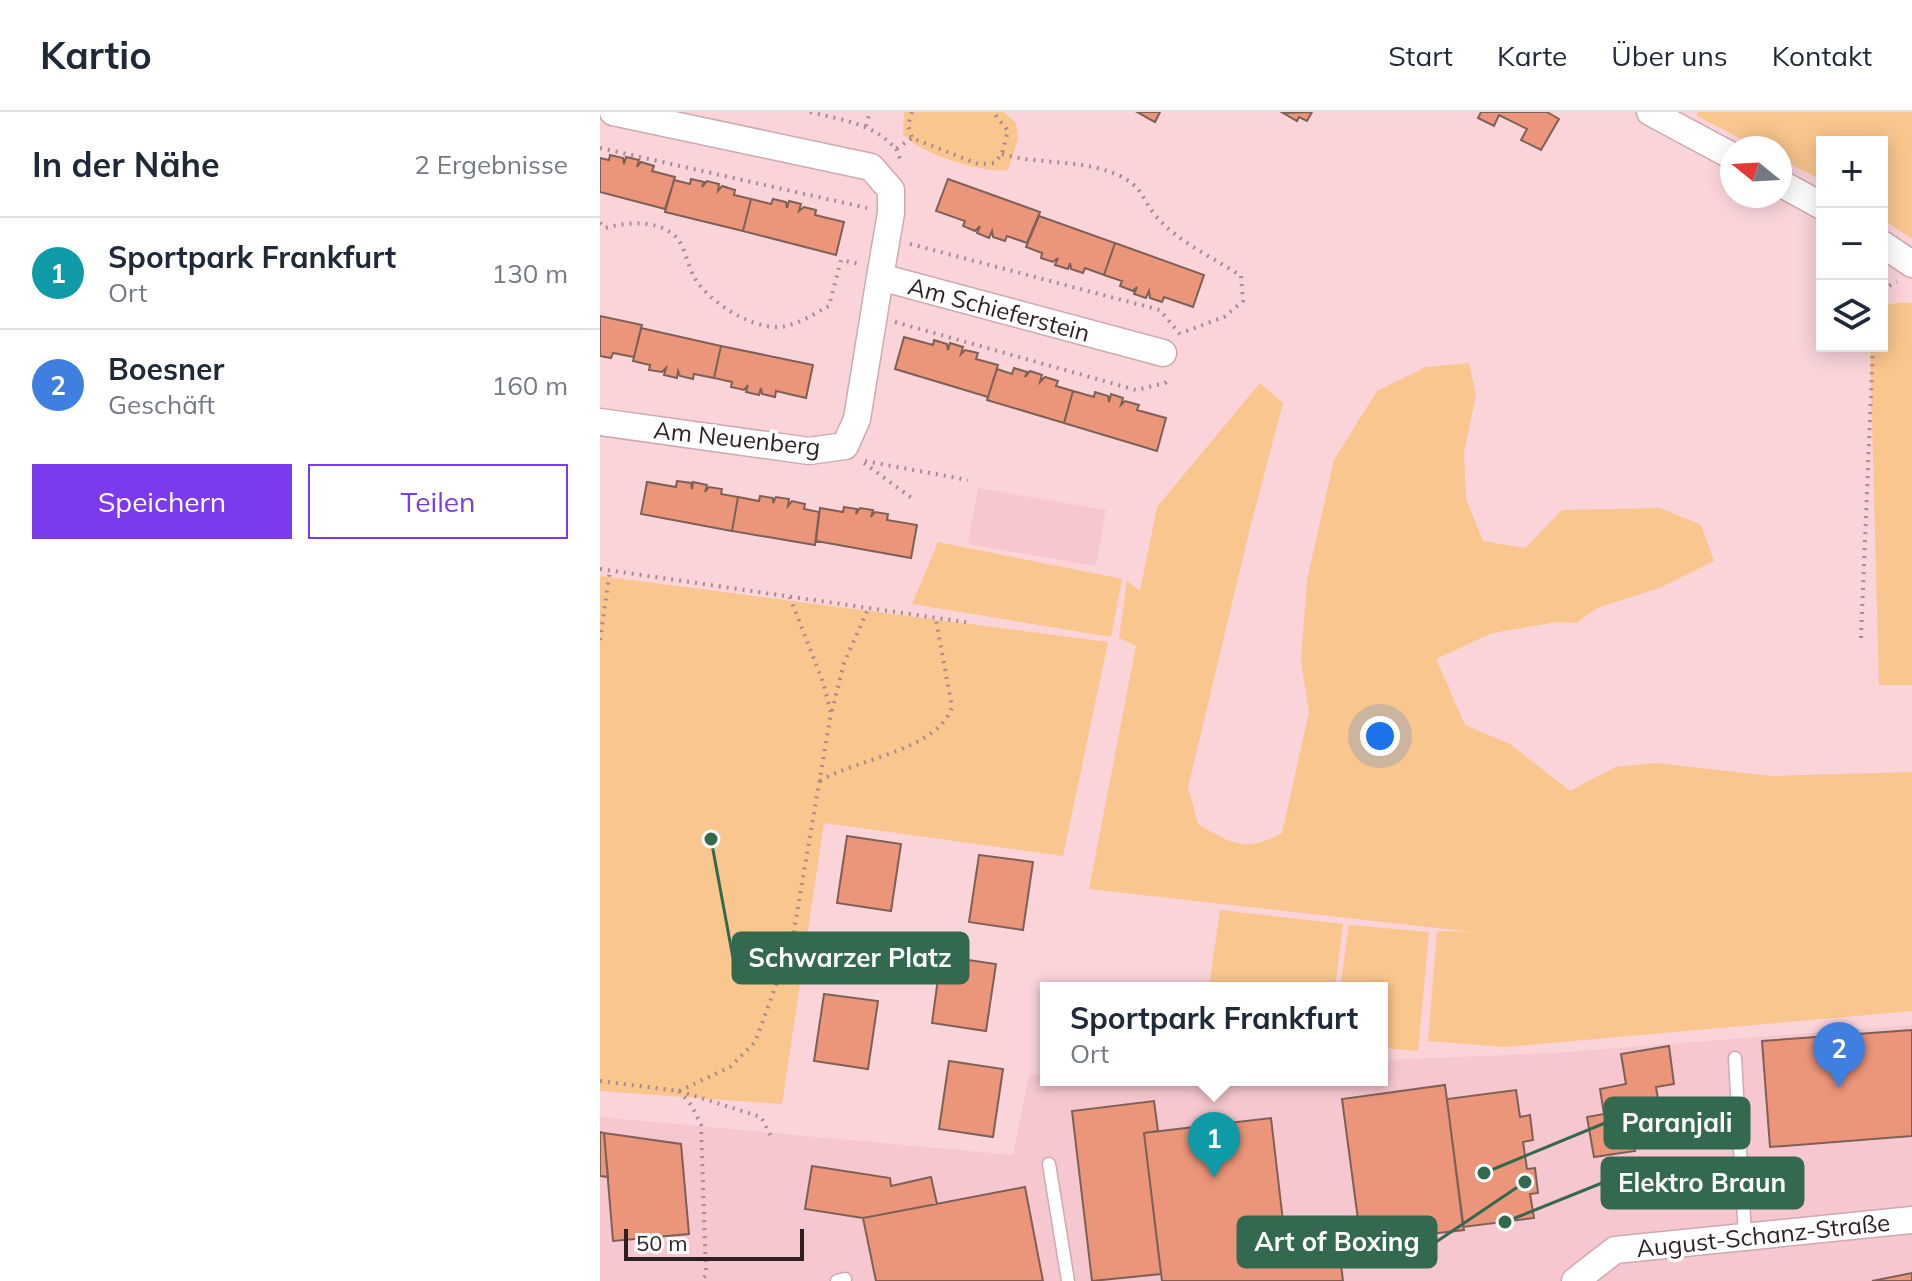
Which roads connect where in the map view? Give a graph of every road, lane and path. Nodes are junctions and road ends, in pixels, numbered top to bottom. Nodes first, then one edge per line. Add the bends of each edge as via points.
1 (613, 112) edge
2 (810, 112) edge
3 (870, 112) edge
4 (912, 112) edge
5 (993, 112) edge
6 (1650, 112) edge
7 (866, 126) junction
8 (912, 138) junction
9 (600, 148) edge
10 (1720, 150) edge
11 (1002, 154) junction
12 (1792, 190) edge
13 (1816, 203) edge
14 (891, 213) junction
15 (600, 223) edge
16 (1888, 248) edge
17 (1912, 264) edge
18 (881, 273) junction
19 (1873, 352) edge
20 (1163, 353) joint
21 (600, 422) edge
22 (845, 446) junction
23 (968, 480) dead end
24 (600, 569) edge
25 (610, 570) junction
26 (789, 595) junction
27 (868, 609) junction
28 (936, 620) junction
29 (972, 623) dead end
30 (1861, 638) dead end
31 (600, 640) edge
32 (831, 713) junction
33 (820, 781) junction
34 (1735, 1058) dead end
35 (600, 1081) edge
36 (679, 1091) junction
37 (771, 1136) dead end
38 (1049, 1164) dead end
39 (1912, 1220) edge
40 (1745, 1237) junction
41 (701, 1281) edge
42 (1068, 1281) edge
43 (1576, 1281) edge

1 - 14 street, Am Schieferstein via 871,167 891,190
2 - 7 path
3 - 7 path
4 - 8 path
5 - 11 path via 1008,131
6 - 10 street
7 - 8 path via 896,149
8 - 11 path via 978,164 994,163
9 - 14 path
11 - 20 path via 1116,174 1141,188 1155,214 1177,233 1241,276 1243,301 1224,317 1181,333
12 - 13 street
14 - 18 street, Am Schieferstein
15 - 18 path via 605,228 630,222 676,238 696,280 716,302 749,320 777,327 829,306 841,260
16 - 17 street
18 - 20 street, Am Schieferstein
18 - 22 street, Am Neuenberg via 857,419
19 - 30 path
21 - 22 street, Am Neuenberg via 809,451
22 - 23 path via 861,461
24 - 25 path
25 - 26 path
25 - 31 path
26 - 27 path
26 - 32 path
27 - 28 path
27 - 32 path via 844,663
28 - 29 path
28 - 33 path via 952,707 948,721 908,747
32 - 33 path
33 - 36 path via 792,942 755,1042 730,1067
34 - 40 lane
35 - 36 path
36 - 37 path via 761,1117
36 - 41 path via 701,1125 706,1275
38 - 42 lane
39 - 40 street, August-Schanz-Straße
40 - 43 street, August-Schanz-Straße via 1615,1250

